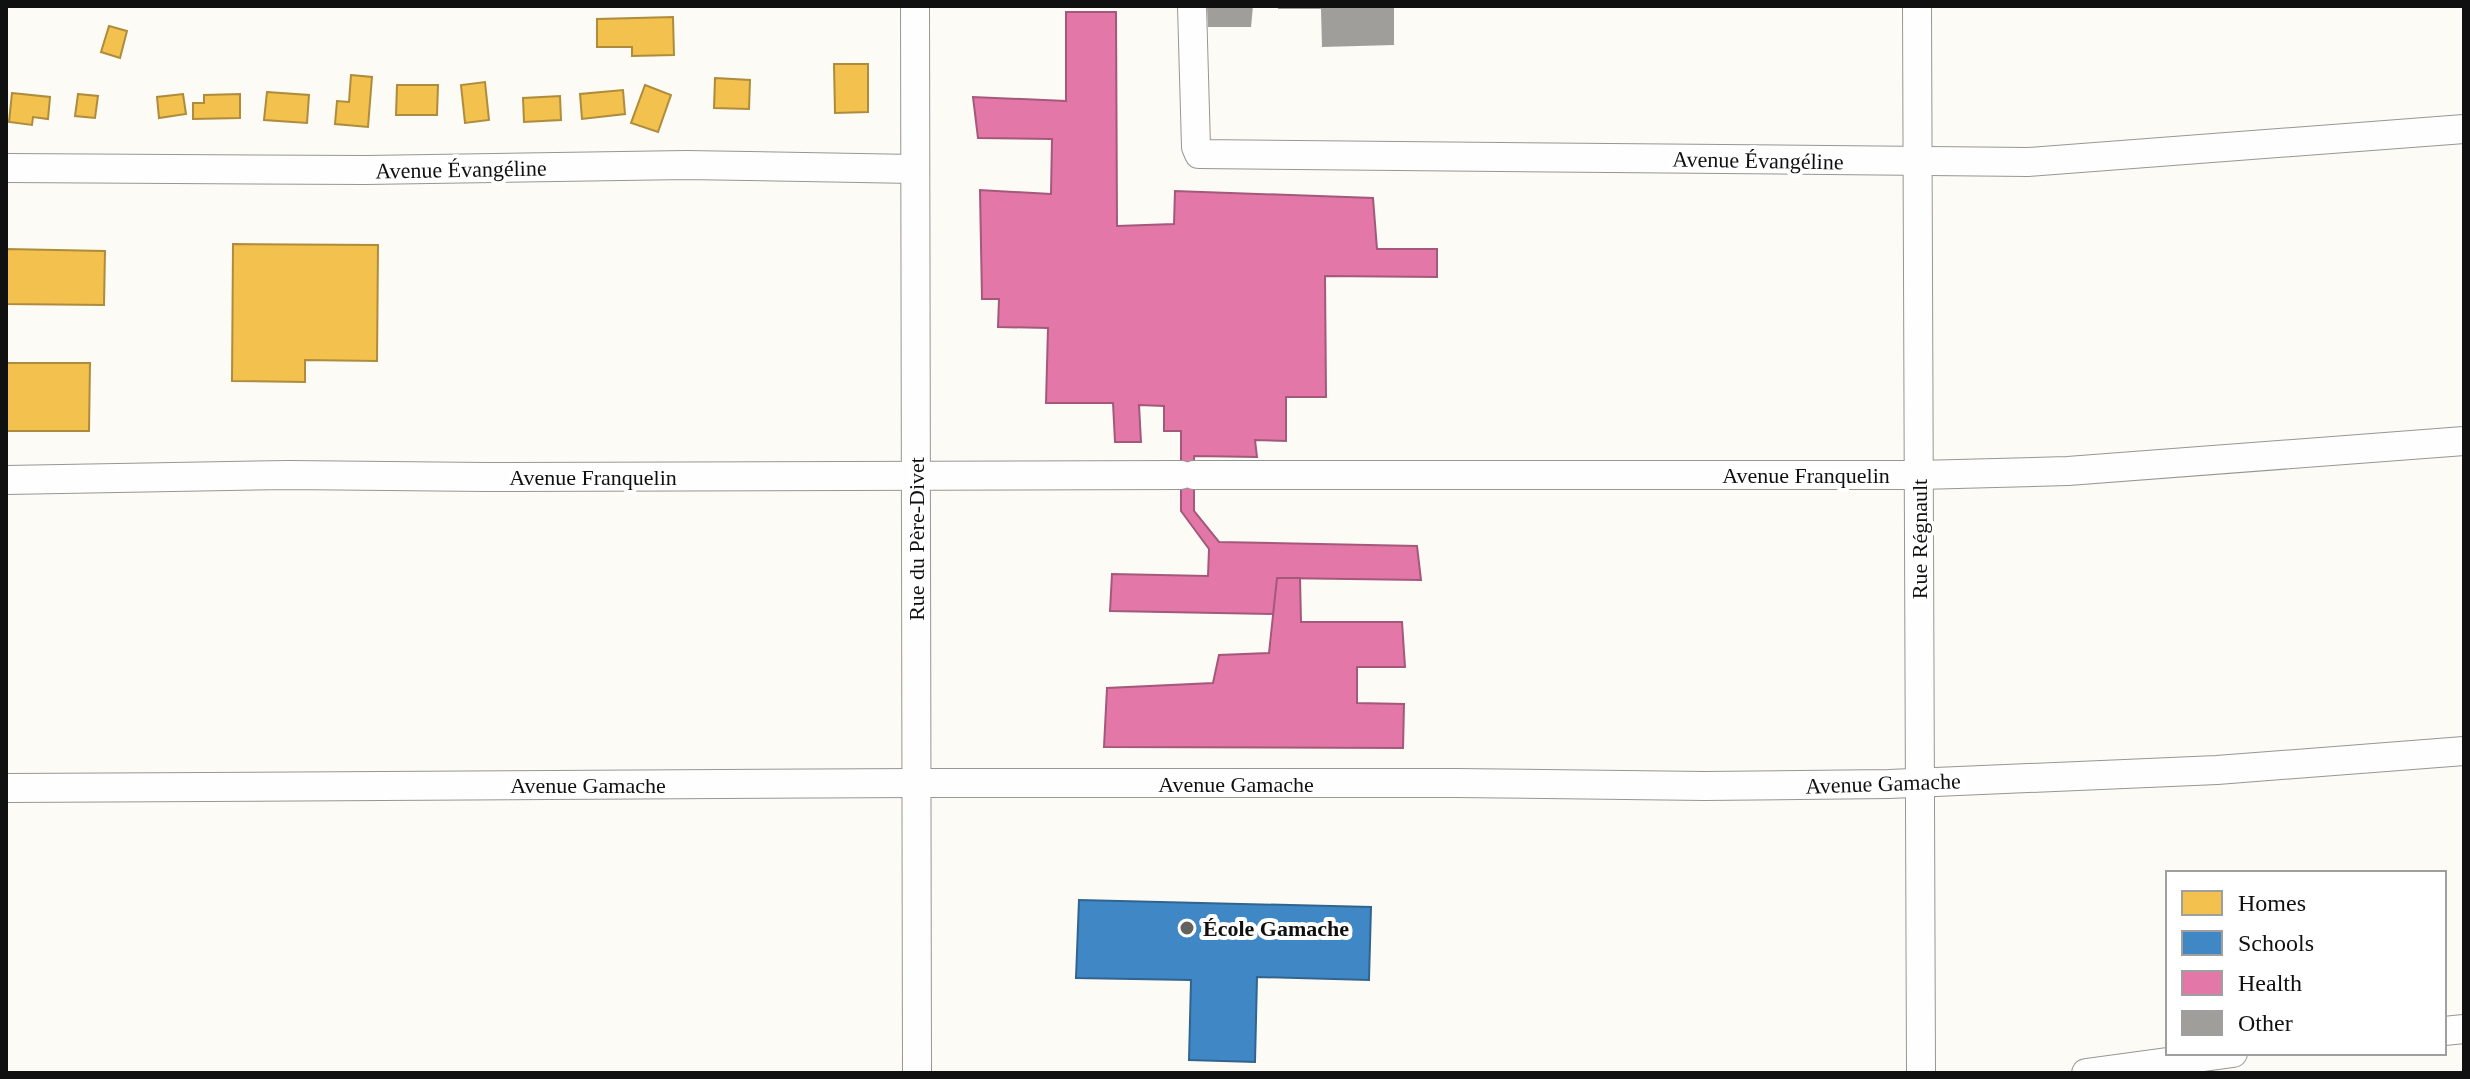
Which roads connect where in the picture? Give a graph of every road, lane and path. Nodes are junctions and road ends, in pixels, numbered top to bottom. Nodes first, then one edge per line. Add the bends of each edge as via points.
1 (915, 6) edge
2 (1192, 6) edge
3 (1917, 6) edge
4 (2464, 129) edge
5 (1917, 161) junction
6 (6, 168) edge
7 (915, 169) junction
8 (2464, 441) edge
9 (1919, 475) junction
10 (916, 477) junction
11 (6, 480) edge
12 (2464, 751) edge
13 (917, 783) junction
14 (1920, 783) junction
15 (6, 788) edge
16 (2218, 1055) edge
17 (917, 1073) edge
18 (1921, 1073) edge
19 (2086, 1073) edge

1 - 7 street, Rue du Père-Divet
2 - 5 street, Avenue Évangéline via 1199,154
3 - 5 street, Rue Régnault
4 - 5 street, Avenue Évangéline via 2028,162
5 - 9 street, Rue Régnault
6 - 7 street, Avenue Évangéline
7 - 10 street, Rue du Père-Divet
8 - 9 street, Avenue Franquelin via 2068,471
9 - 10 street, Avenue Franquelin
9 - 14 street, Rue Régnault
10 - 11 street, Avenue Franquelin via 289,475
10 - 13 street, Rue du Père-Divet
12 - 14 street, Avenue Gamache via 2217,770
13 - 14 street, Avenue Gamache
13 - 15 street, Avenue Gamache
13 - 17 street, Rue du Père-Divet
14 - 18 street, Rue Régnault
16 - 19 street

